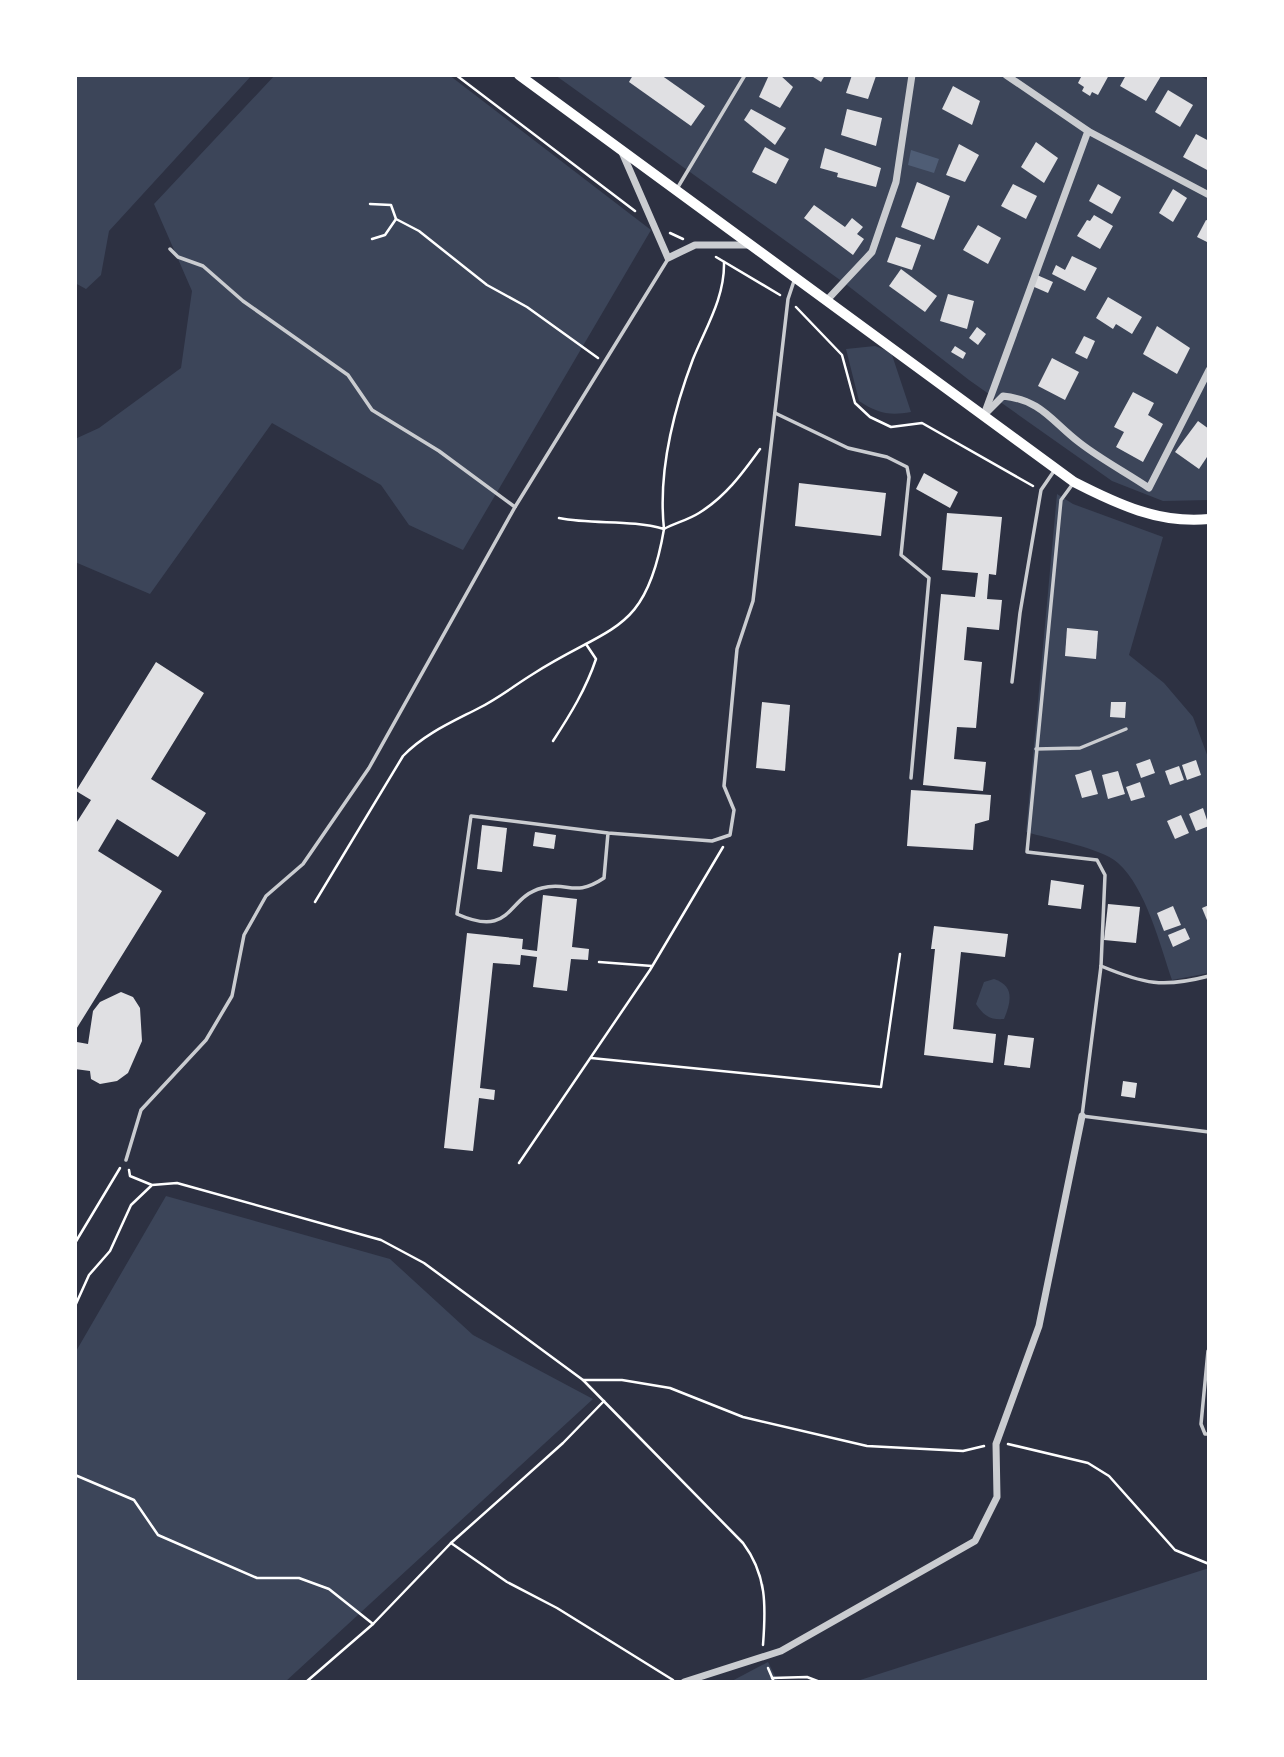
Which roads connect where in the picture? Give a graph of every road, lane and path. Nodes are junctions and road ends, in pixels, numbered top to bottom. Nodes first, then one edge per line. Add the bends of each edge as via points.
1 (456, 75) edge
2 (519, 75) edge
3 (746, 75) edge
4 (912, 75) edge
5 (1006, 75) edge
6 (1088, 131) junction
7 (620, 148) junction
8 (677, 190) junction
9 (1209, 195) edge
10 (370, 204) dead end
11 (397, 219) junction
12 (652, 224) junction
13 (372, 239) dead end
14 (695, 245) junction
15 (753, 245) junction
16 (170, 250) dead end
17 (714, 256) dead end
18 (668, 258) junction
19 (724, 262) junction
20 (796, 276) junction
21 (788, 299) junction
22 (828, 299) junction
23 (604, 361) junction
24 (1209, 370) edge
25 (775, 413) junction
26 (983, 416) junction
27 (773, 432) junction
28 (1055, 469) junction
29 (1074, 482) junction
30 (1041, 490) junction
31 (515, 507) junction
32 (559, 518) dead end
33 (1209, 519) edge
34 (664, 530) junction
35 (586, 644) junction
36 (1012, 682) dead end
37 (1126, 729) dead end
38 (553, 741) dead end
39 (1036, 749) junction
40 (911, 778) dead end
41 (608, 833) junction
42 (730, 835) junction
43 (315, 902) dead end
44 (900, 954) dead end
45 (598, 962) dead end
46 (1101, 966) junction
47 (652, 967) junction
48 (1209, 976) edge
49 (591, 1058) junction
50 (1082, 1116) junction
51 (1209, 1132) edge
52 (126, 1160) junction
53 (519, 1163) dead end
54 (152, 1185) junction
55 (75, 1243) edge
56 (75, 1306) edge
57 (1209, 1350) edge
58 (583, 1380) junction
59 (604, 1401) junction
60 (1209, 1434) edge
61 (996, 1444) junction
62 (75, 1475) edge
63 (451, 1543) junction
64 (1209, 1564) edge
65 (373, 1624) junction
66 (762, 1656) junction
67 (774, 1680) edge
68 (306, 1682) edge
69 (676, 1682) edge
70 (684, 1682) edge
71 (820, 1682) edge

1 - 12 path
2 - 7 main road
3 - 8 lane
4 - 22 street via 896,182 873,252
5 - 6 street
6 - 9 street
6 - 26 street
7 - 8 main road
7 - 12 street
8 - 15 main road
10 - 11 path via 391,205
11 - 13 path via 386,235
11 - 23 path via 456,257 487,285
12 - 14 path
12 - 18 street
14 - 15 street
14 - 18 street
15 - 20 main road
16 - 31 lane via 203,266 243,301 348,375 372,410 439,451
17 - 19 path
18 - 23 lane
19 - 21 path
19 - 34 path via 719,299 678,400 666,459
20 - 21 lane
20 - 22 main road
21 - 25 lane
21 - 30 path via 842,355 855,403 870,416 891,427 922,423
22 - 26 main road
23 - 31 lane
24 - 26 street via 1149,488 1079,443 1051,415 1020,398 1003,396
25 - 27 lane
25 - 40 lane via 848,448 887,457 906,467 909,477 901,555 929,578
26 - 28 main road
27 - 34 path via 715,502
27 - 42 lane via 753,601 737,649 724,786 734,810
28 - 29 main road
28 - 30 lane
29 - 33 main road via 1143,514 1188,521
29 - 39 lane via 1061,500
30 - 36 lane
31 - 52 lane via 369,768 303,864 266,896 244,935 232,996 206,1040 141,1110
32 - 34 path via 646,524
34 - 35 path via 658,563 634,610 620,626
35 - 38 path via 596,659 574,710
35 - 43 path via 416,742 403,756
37 - 39 lane via 1080,748
39 - 46 lane via 1027,852 1086,857 1102,866
41 - 41 lane via 471,816 457,914 474,921 496,921 544,887 588,888 604,878
41 - 42 lane via 712,841
42 - 47 path
44 - 49 path via 881,1087
45 - 47 path
46 - 48 lane via 1138,981 1179,984
46 - 50 lane
47 - 49 path
49 - 53 path
50 - 51 lane
50 - 61 street via 1039,1326
52 - 54 path via 130,1176
52 - 55 path
54 - 56 path via 131,1205 110,1251 89,1275
54 - 58 path via 177,1183 381,1240 424,1263
57 - 60 lane via 1200,1424
58 - 59 path
58 - 61 path via 622,1380 670,1388 743,1417 867,1446 963,1451
59 - 63 path via 563,1444
59 - 66 path via 756,1560 765,1587
61 - 64 path via 1016,1444 1088,1464 1110,1476 1175,1550
61 - 66 street via 998,1497 975,1541 781,1651
62 - 65 path via 134,1500 158,1535 257,1578 299,1578 329,1589
63 - 65 path
63 - 69 path via 507,1582
65 - 68 path
66 - 67 path
66 - 70 street
67 - 71 path via 807,1677

